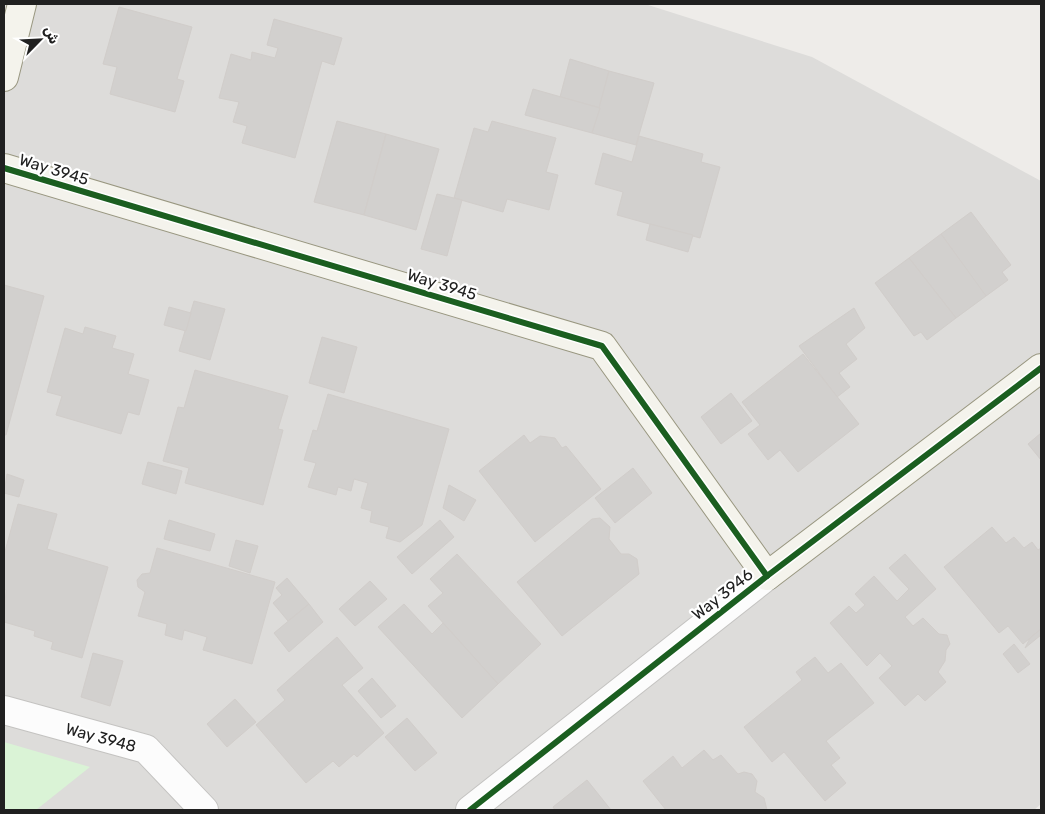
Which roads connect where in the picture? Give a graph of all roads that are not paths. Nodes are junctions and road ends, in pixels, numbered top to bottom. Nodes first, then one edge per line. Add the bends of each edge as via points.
1 (22, 4) edge
2 (4, 77) edge
3 (4, 168) edge
4 (1041, 368) edge
5 (767, 576) junction
6 (4, 710) edge
7 (204, 810) edge
8 (470, 810) edge

1 - 2 street
3 - 5 street, Way 3945 via 602,346
4 - 5 street, Way 3946
5 - 8 street, Way 3946
6 - 7 street, Way 3948 via 146,749

